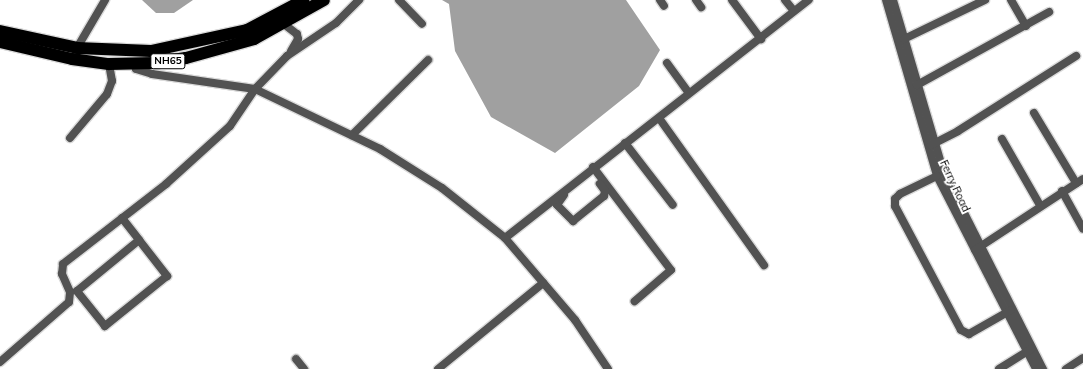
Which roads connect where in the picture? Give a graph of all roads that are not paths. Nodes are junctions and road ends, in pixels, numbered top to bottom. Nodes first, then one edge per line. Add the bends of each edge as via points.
1 (105, 0) edge
2 (303, 0) edge
3 (324, 0) edge
4 (359, 0) edge
5 (400, 0) edge
6 (696, 0) edge
7 (732, 0) edge
8 (786, 0) edge
9 (809, 0) edge
10 (886, 0) edge
11 (893, 0) edge
12 (985, 0) edge
13 (1011, 0) edge
14 (701, 7) dead end
15 (794, 11) junction
16 (1049, 12) dead end
17 (284, 24) junction
18 (422, 24) dead end
19 (1026, 26) junction
20 (0, 31) edge
21 (761, 39) junction
22 (904, 39) junction
23 (0, 42) edge
24 (77, 48) junction
25 (287, 56) junction
26 (1076, 56) dead end
27 (428, 60) dead end
28 (667, 63) dead end
29 (109, 64) junction
30 (134, 64) junction
31 (917, 85) junction
32 (255, 89) junction
33 (690, 93) junction
34 (1034, 113) dead end
35 (659, 118) junction
36 (352, 135) junction
37 (70, 138) dead end
38 (1002, 139) dead end
39 (625, 143) junction
40 (930, 145) junction
41 (593, 174) junction
42 (936, 176) junction
43 (1080, 181) edge
44 (1062, 191) junction
45 (563, 193) junction
46 (673, 205) dead end
47 (1040, 205) junction
48 (122, 218) junction
49 (1082, 223) edge
50 (505, 238) junction
51 (139, 240) junction
52 (977, 248) junction
53 (764, 265) dead end
54 (543, 283) junction
55 (634, 301) dead end
56 (1009, 311) junction
57 (1029, 350) junction
58 (1083, 358) edge
59 (296, 359) dead end
60 (0, 362) edge
61 (304, 369) edge
62 (438, 369) edge
63 (608, 369) edge
64 (999, 369) edge
65 (1036, 369) edge
66 (1043, 369) edge
67 (1066, 369) edge

1 - 24 street
2 - 24 highway, NH65 via 247,30 184,46 151,51
3 - 17 highway, NH65
4 - 25 street via 336,23
5 - 18 street
6 - 14 street
7 - 21 street
8 - 15 street
9 - 15 street
10 - 40 street, Ferry Road
11 - 22 street, Ferry Road
12 - 22 street
13 - 19 street
15 - 21 street
16 - 19 street
17 - 25 street via 294,30 298,39
17 - 30 highway, NH65 via 254,39 214,52
19 - 31 street
20 - 24 highway, NH65
21 - 33 street
22 - 31 street, Ferry Road
23 - 29 highway, NH65 via 72,59
25 - 32 street
26 - 40 street
27 - 36 street
28 - 33 street
29 - 30 highway, NH65
29 - 37 street via 112,81 107,94
30 - 32 street via 136,69 162,76
31 - 40 street, Ferry Road
32 - 36 street
32 - 48 street via 230,126 166,184
33 - 35 street
34 - 43 street
35 - 39 street
35 - 53 street
36 - 50 street via 442,188
38 - 47 street
39 - 41 street
39 - 46 street
40 - 42 street, Ferry Road
40 - 52 street, Ferry Road
41 - 45 street
41 - 45 street via 605,194 573,221 557,205
41 - 55 street via 671,270
42 - 52 street, Ferry Road
42 - 56 street via 900,194 895,199 895,206 964,334
43 - 44 street
44 - 47 street
44 - 49 street
45 - 50 street
47 - 52 street
48 - 51 street
48 - 60 street via 63,264 62,274 70,292 69,302
50 - 54 street
51 - 51 street via 167,276 105,326 77,291
52 - 56 street, Ferry Road
54 - 62 street
54 - 63 street via 590,338
56 - 57 street, Ferry Road
57 - 64 street
57 - 65 street, Ferry Road
57 - 66 street, Ferry Road
58 - 67 street
59 - 61 street

